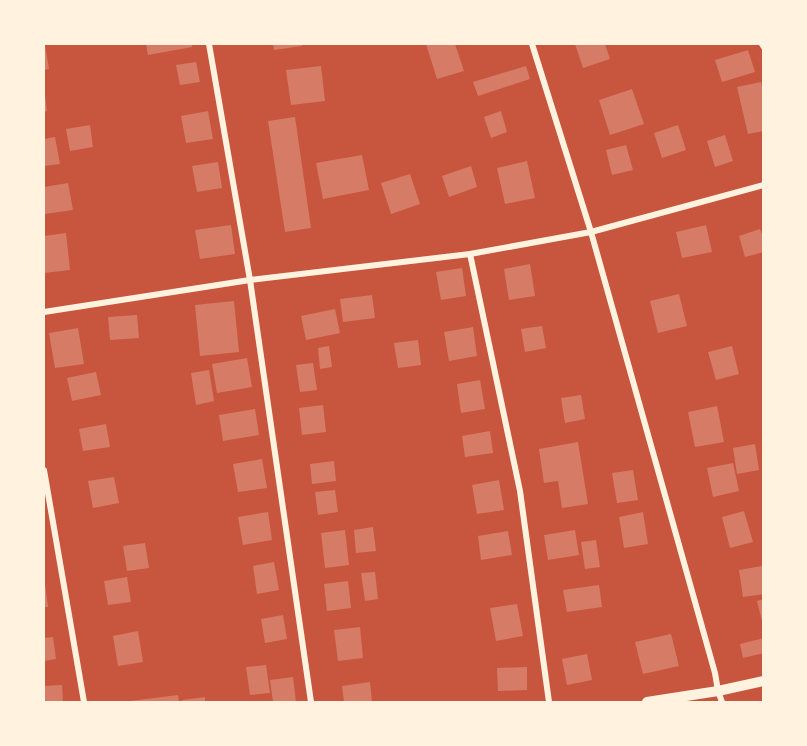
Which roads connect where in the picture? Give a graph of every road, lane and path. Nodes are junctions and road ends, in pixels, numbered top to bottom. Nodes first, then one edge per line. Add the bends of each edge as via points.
1 (209, 44) edge
2 (532, 44) edge
3 (764, 185) edge
4 (591, 232) junction
5 (470, 254) junction
6 (250, 280) junction
7 (44, 312) edge
8 (44, 470) edge
9 (764, 681) edge
10 (718, 691) junction
11 (84, 702) edge
12 (310, 702) edge
13 (549, 702) edge
14 (647, 702) edge
15 (722, 702) edge

1 - 6 street
2 - 4 street
3 - 4 street
4 - 5 street
4 - 10 street
5 - 6 street
5 - 13 street via 520,491
6 - 7 street
6 - 12 street
8 - 11 street
9 - 10 street
10 - 14 street
10 - 15 street

